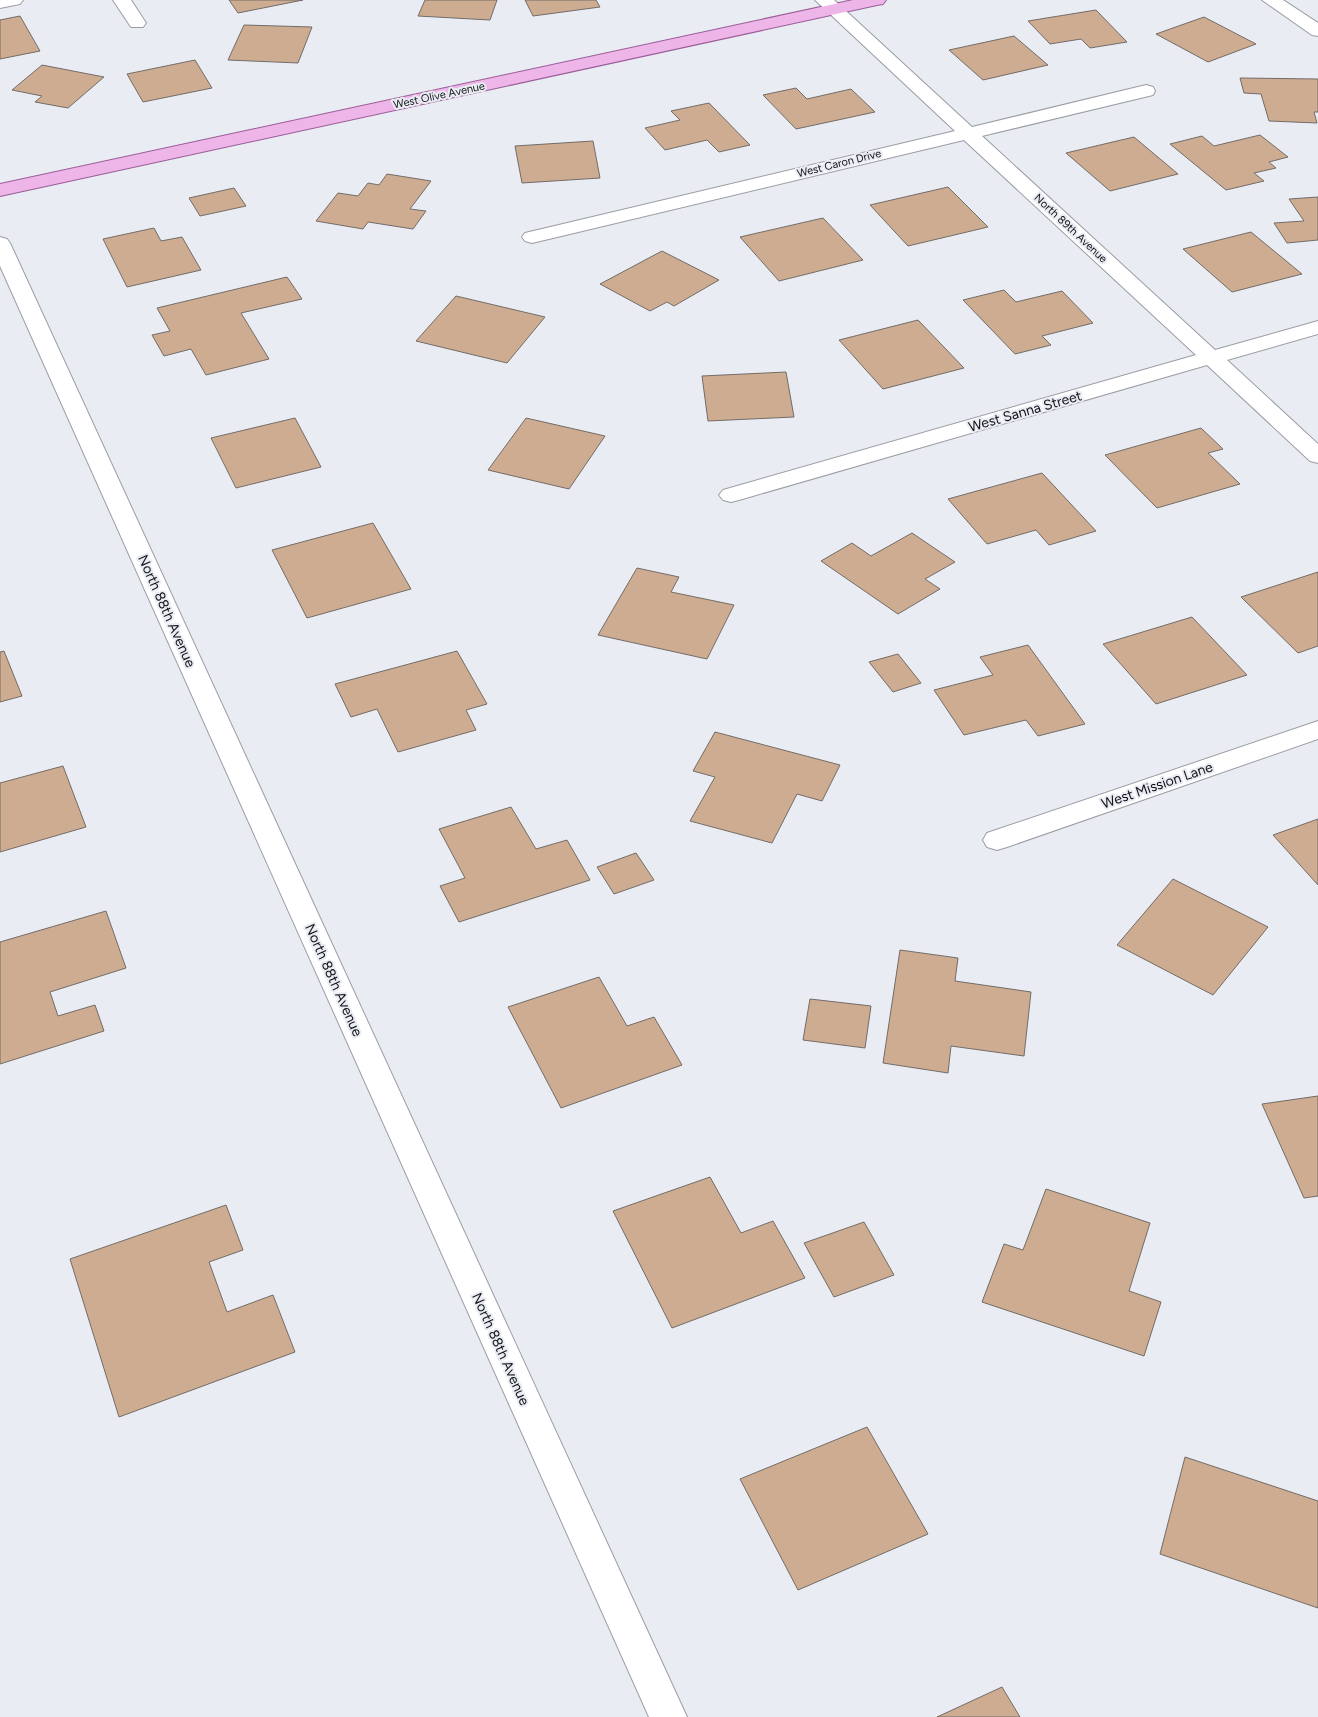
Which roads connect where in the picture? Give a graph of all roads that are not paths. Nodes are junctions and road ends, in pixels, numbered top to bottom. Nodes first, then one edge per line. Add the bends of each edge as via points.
1 (14, 0) edge
2 (122, 0) edge
3 (877, 0) edge
4 (1272, 0) edge
5 (0, 3) edge
6 (830, 5) edge
7 (137, 23) dead end
8 (1318, 31) edge
9 (1146, 91) dead end
10 (968, 132) junction
11 (0, 190) edge
12 (532, 237) dead end
13 (0, 243) edge
14 (1318, 327) edge
15 (1211, 358) junction
16 (1318, 456) edge
17 (731, 496) dead end
18 (1318, 730) edge
19 (997, 840) dead end
20 (668, 1717) edge

1 - 5 street
2 - 7 street
3 - 6 main road, West Olive Avenue
4 - 8 street
6 - 10 street, North 89th Avenue
6 - 11 main road, West Olive Avenue
9 - 10 street, West Caron Drive
10 - 12 street, West Caron Drive
10 - 15 street, North 89th Avenue
13 - 20 street, North 88th Avenue
14 - 15 street, West Sanna Street
15 - 16 street, North 89th Avenue
15 - 17 street, West Sanna Street
18 - 19 street, West Mission Lane

